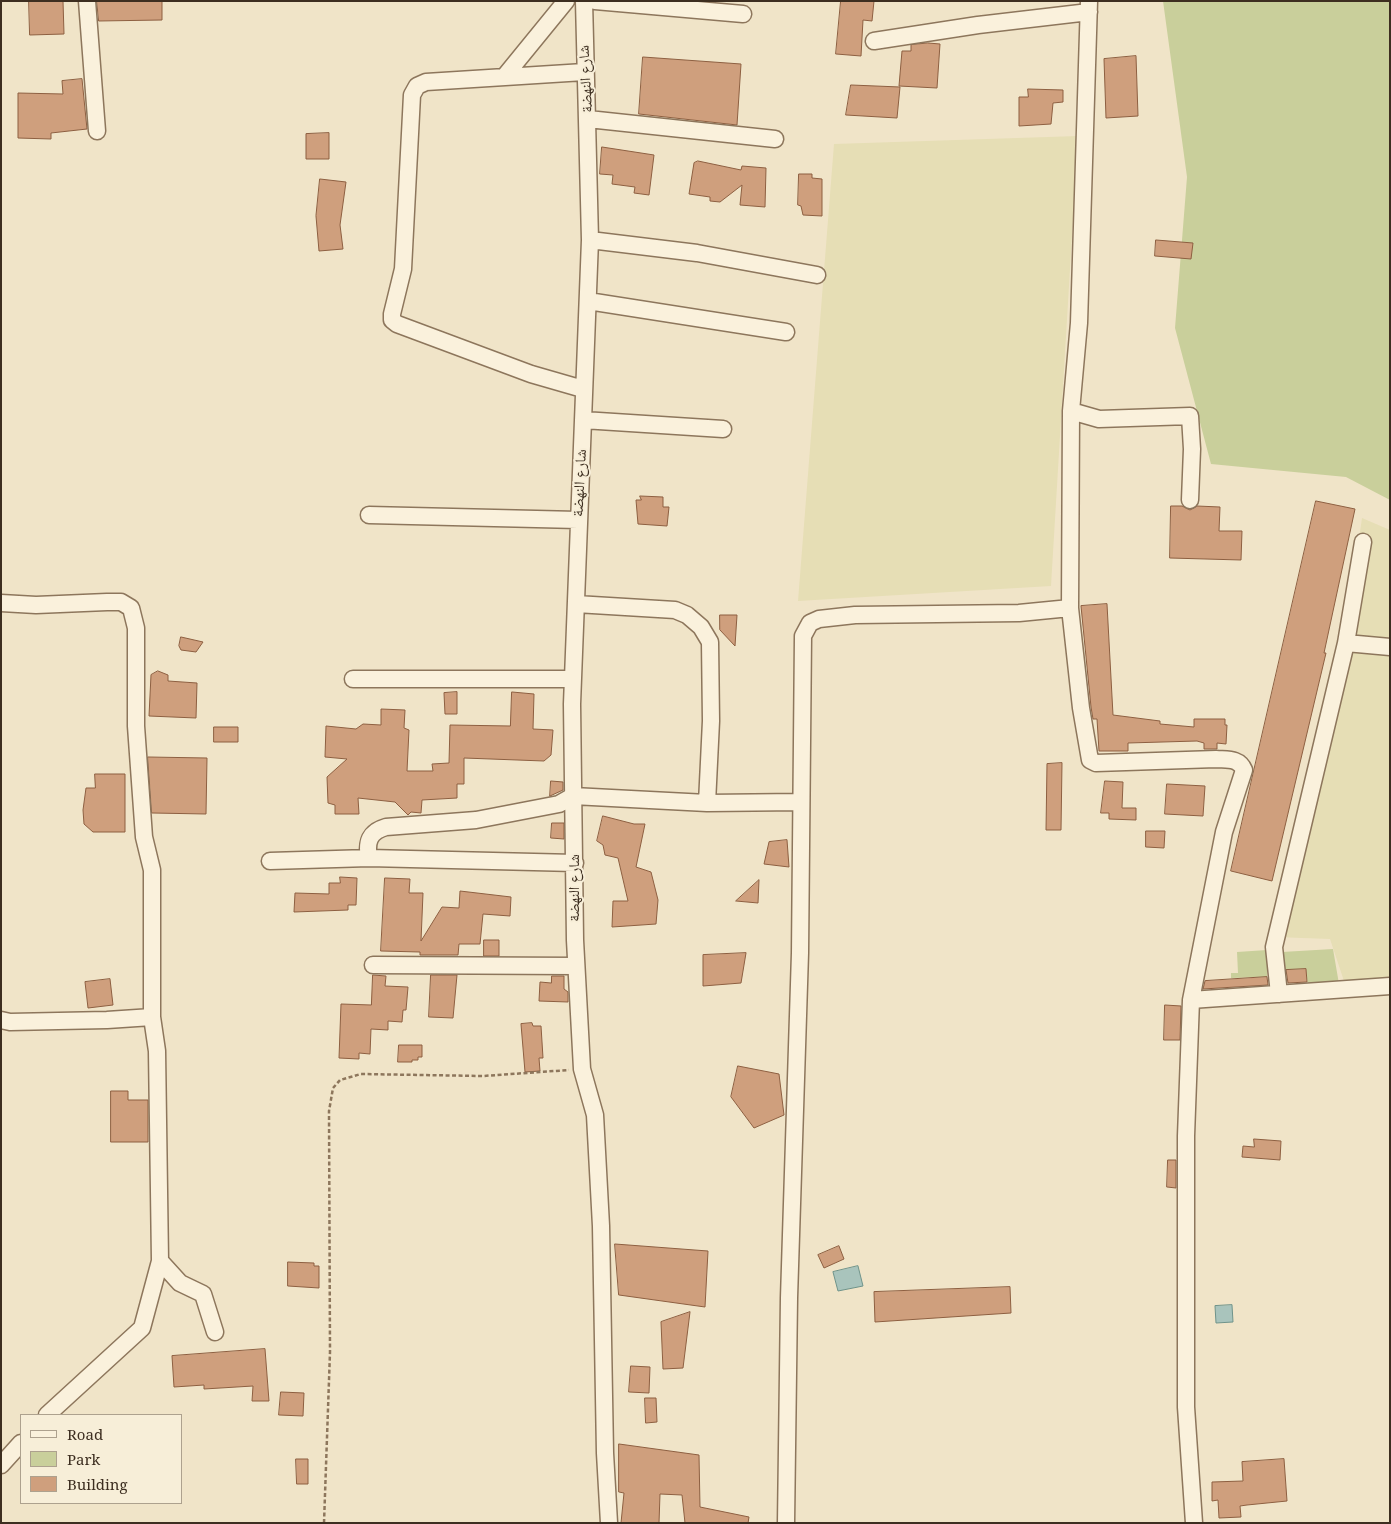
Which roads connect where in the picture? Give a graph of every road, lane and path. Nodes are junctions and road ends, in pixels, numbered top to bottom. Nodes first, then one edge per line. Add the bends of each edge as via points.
1 (87, 1) edge
2 (566, 1) edge
3 (584, 1) edge
4 (595, 1) edge
5 (1089, 7) edge
6 (743, 14) dead end
7 (874, 41) dead end
8 (584, 72) junction
9 (504, 77) junction
10 (588, 118) junction
11 (97, 132) dead end
12 (775, 139) dead end
13 (590, 240) junction
14 (817, 275) dead end
15 (588, 301) junction
16 (786, 332) dead end
17 (583, 389) junction
18 (1071, 411) junction
19 (583, 420) junction
20 (723, 429) dead end
21 (1190, 500) dead end
22 (369, 515) dead end
23 (578, 520) junction
24 (1363, 542) dead end
25 (1, 603) edge
26 (576, 604) junction
27 (1070, 608) junction
28 (1346, 643) junction
29 (1390, 647) edge
30 (353, 679) dead end
31 (573, 679) junction
32 (573, 796) junction
33 (800, 802) junction
34 (707, 803) junction
35 (369, 858) junction
36 (270, 861) dead end
37 (575, 863) junction
38 (373, 965) dead end
39 (576, 966) junction
40 (1390, 986) edge
41 (1279, 994) junction
42 (1191, 1000) junction
43 (152, 1017) junction
44 (1, 1020) edge
45 (582, 1069) junction
46 (160, 1261) junction
47 (215, 1332) dead end
48 (48, 1414) edge
49 (20, 1444) edge
50 (1, 1465) edge
51 (324, 1523) edge
52 (609, 1523) edge
53 (786, 1523) edge
54 (1194, 1523) edge

1 - 11 street
2 - 9 street
3 - 8 street, شارع النهضة
4 - 6 street
5 - 7 street
5 - 18 street via 1078,323
8 - 9 street
8 - 10 street, شارع النهضة
9 - 17 street via 426,82 417,86 412,95 404,269 392,320 531,374
10 - 12 street
10 - 13 street, شارع النهضة
13 - 14 street via 698,253
13 - 15 street, شارع النهضة
15 - 16 street
15 - 17 street, شارع النهضة
17 - 19 street, شارع النهضة
18 - 21 street via 1100,420 1190,416
18 - 27 street
19 - 20 street
19 - 23 street, شارع النهضة
22 - 23 street
23 - 26 street, شارع النهضة
24 - 28 street
25 - 43 street via 121,602 131,608 136,628 136,726 144,837 152,870
26 - 31 street, شارع النهضة
26 - 34 street via 675,610 701,627 710,642
27 - 33 street via 1019,613 855,615 819,619 810,624 802,647
27 - 42 street via 1090,760 1096,763 1236,760 1244,770 1224,832
28 - 29 street
28 - 41 street via 1274,947
30 - 31 street
31 - 32 street, شارع النهضة
32 - 34 street
32 - 35 street via 559,804 476,820 386,826 369,838
32 - 37 street, شارع النهضة
33 - 34 street
33 - 53 street via 800,953 789,1298
35 - 36 street
35 - 37 street
37 - 39 street, شارع النهضة
38 - 39 street
39 - 45 street, شارع النهضة
40 - 41 street
41 - 42 street
42 - 54 street via 1186,1136 1186,1408
43 - 44 street
43 - 46 street via 157,1051
45 - 51 path via 483,1076 361,1074 340,1080 333,1088 329,1111 330,1343
45 - 52 street, شارع النهضة via 594,1116 601,1226
46 - 47 street via 180,1283 204,1294
46 - 48 street via 142,1328
49 - 50 street

